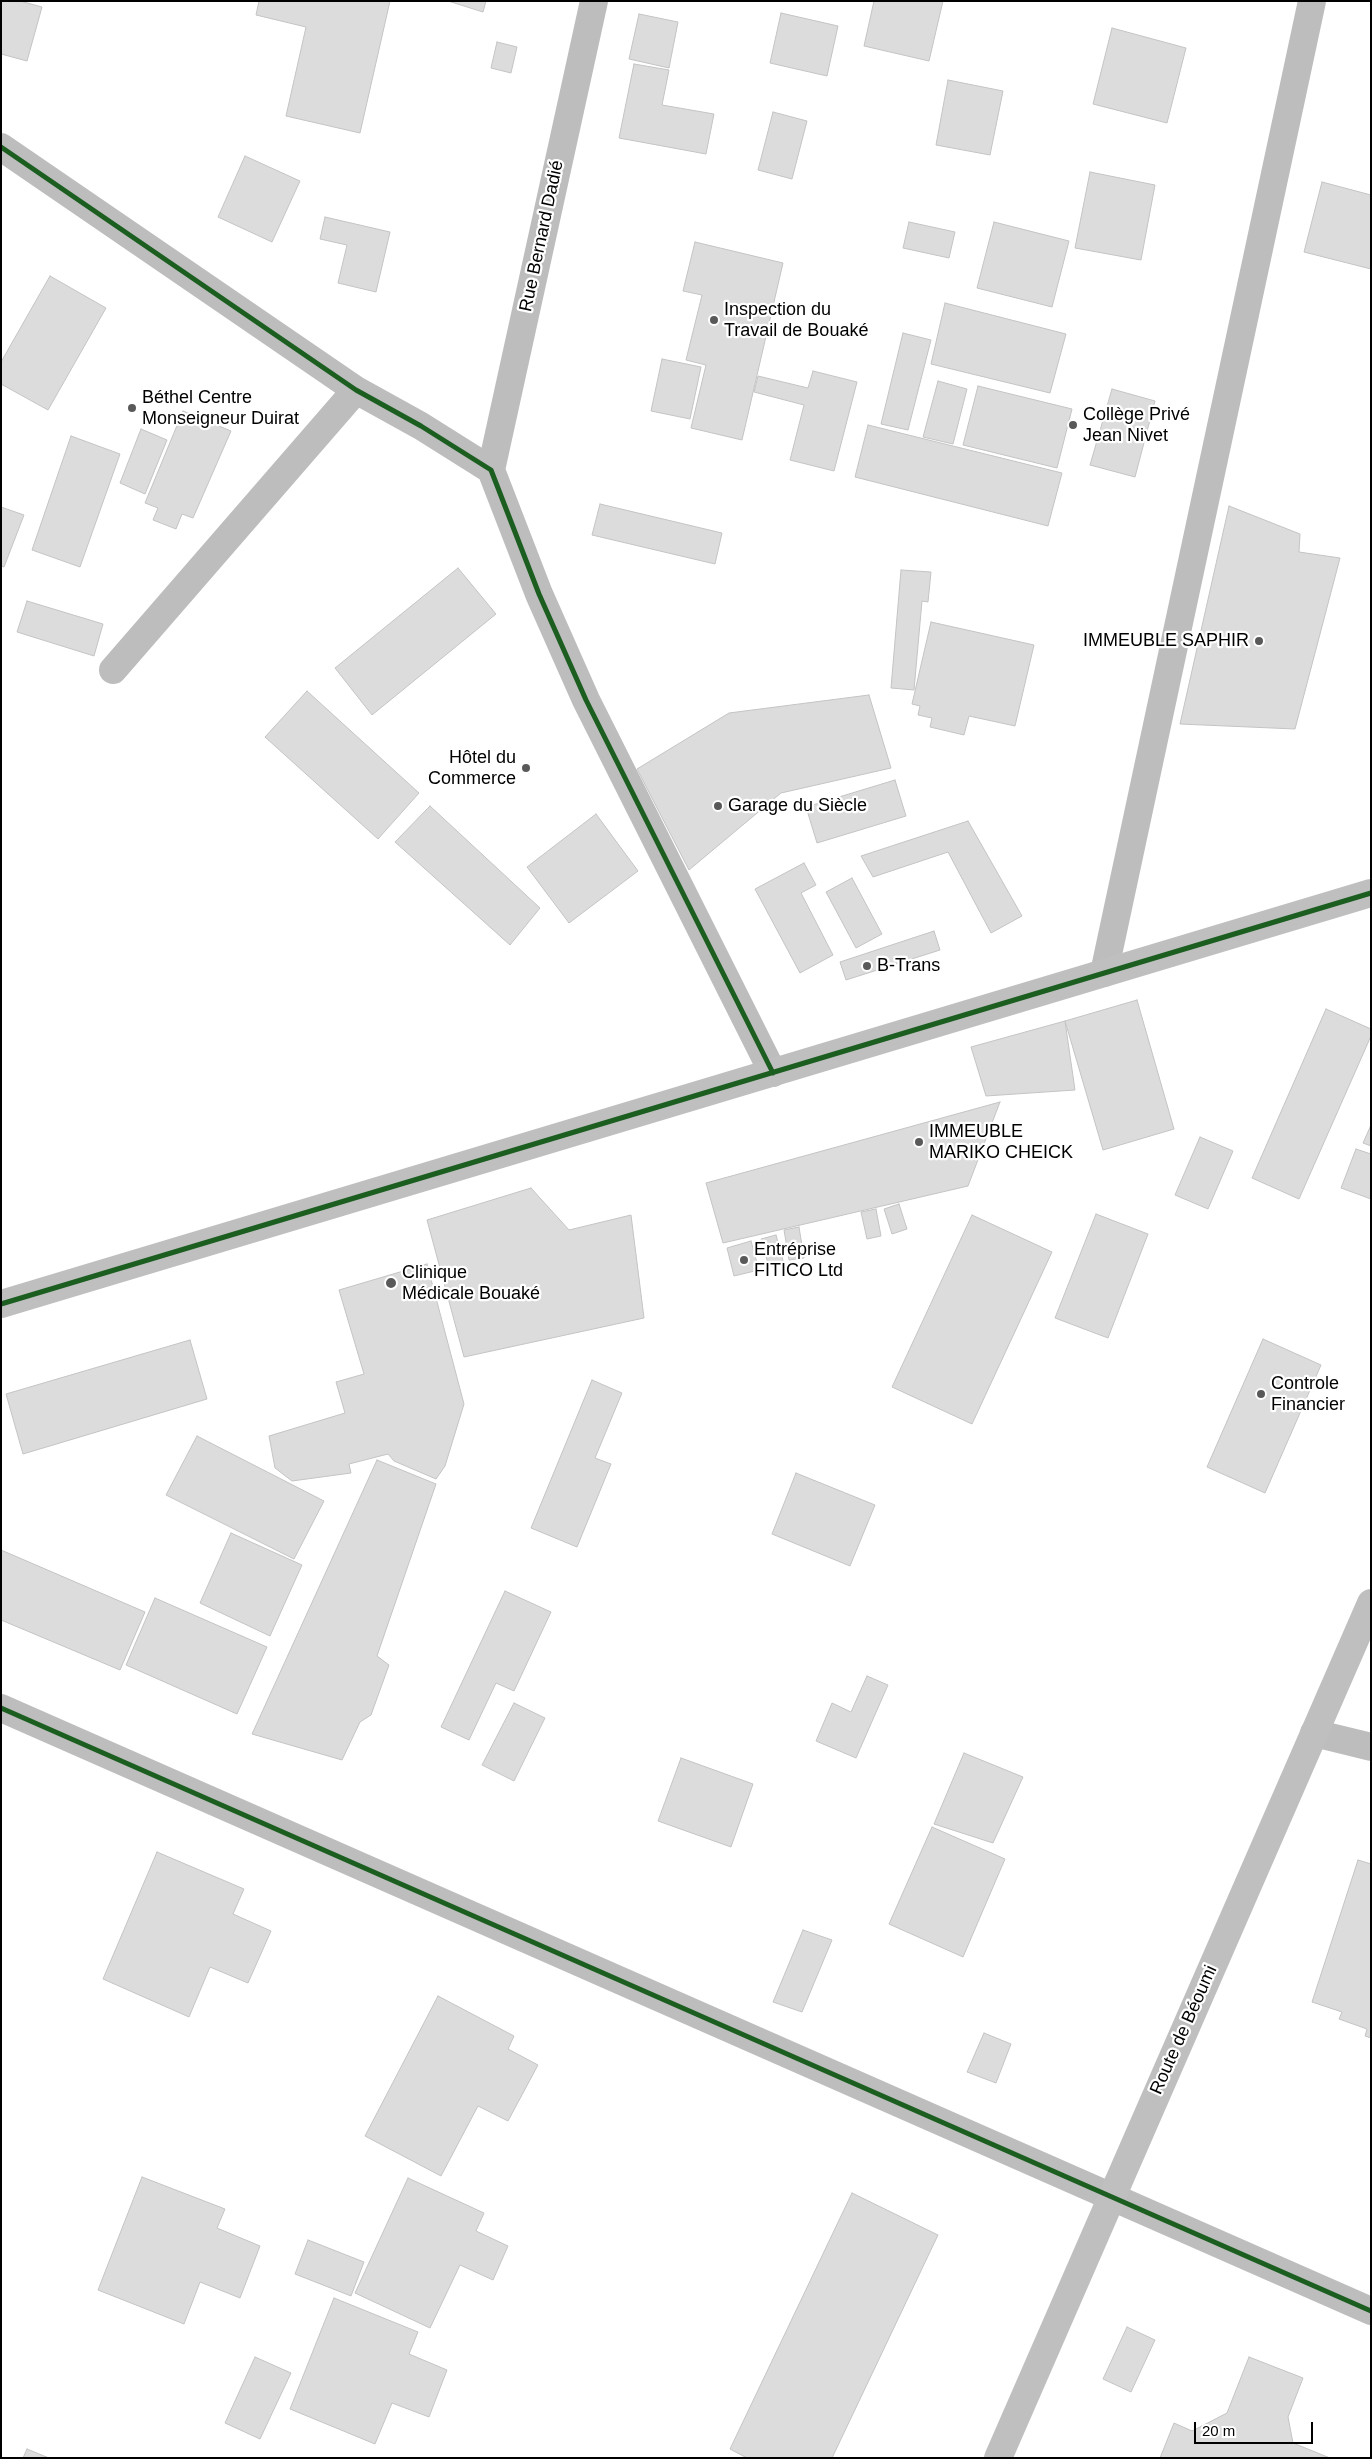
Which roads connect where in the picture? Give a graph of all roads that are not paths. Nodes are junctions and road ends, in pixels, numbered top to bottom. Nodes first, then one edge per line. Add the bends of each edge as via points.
1 (594, 1) edge
2 (1312, 1) edge
3 (1, 146) edge
4 (356, 390) junction
5 (491, 470) junction
6 (113, 670) dead end
7 (1371, 893) edge
8 (1104, 973) junction
9 (773, 1073) junction
10 (1, 1304) edge
11 (1371, 1603) edge
12 (1, 1708) edge
13 (1314, 1733) junction
14 (1371, 1746) edge
15 (1111, 2197) junction
16 (1371, 2311) edge
17 (998, 2458) edge

1 - 5 street, Rue Bernard Dadié
2 - 8 street
3 - 4 street
4 - 5 street
4 - 6 street
5 - 9 street via 539,594 586,700
7 - 8 street
8 - 9 street
9 - 10 street
11 - 13 street, Route de Béoumi
12 - 15 street
13 - 14 street
13 - 15 street, Route de Béoumi
15 - 16 street
15 - 17 street, Route de Béoumi

